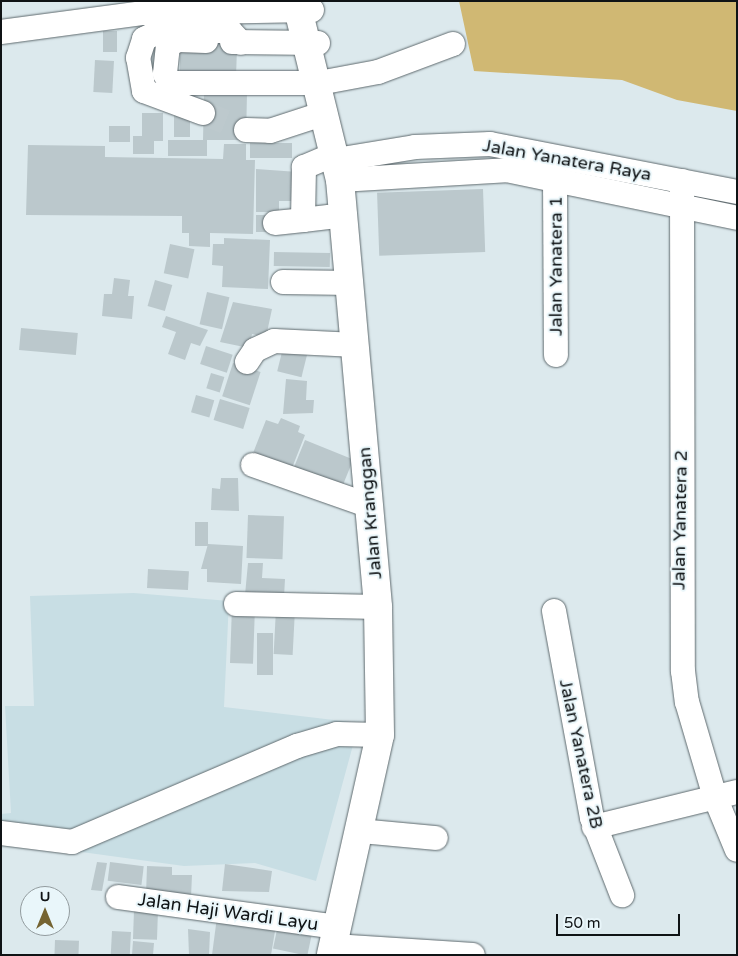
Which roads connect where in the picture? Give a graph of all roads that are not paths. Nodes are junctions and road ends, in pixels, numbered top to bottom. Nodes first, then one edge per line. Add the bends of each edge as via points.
1 (304, 6) edge
2 (1, 32) edge
3 (206, 41) dead end
4 (453, 44) dead end
5 (314, 60) junction
6 (203, 113) tunnel mouth
7 (326, 113) junction
8 (246, 130) tunnel mouth
9 (444, 146) junction
10 (337, 165) junction
11 (444, 171) junction
12 (555, 177) junction
13 (682, 181) junction
14 (737, 192) edge
15 (683, 208) junction
16 (345, 215) junction
17 (737, 218) edge
18 (303, 220) junction
19 (275, 223) dead end
20 (284, 282) dead end
21 (351, 283) junction
22 (356, 345) junction
23 (556, 355) dead end
24 (247, 362) dead end
25 (253, 465) dead end
26 (370, 506) junction
27 (236, 604) dead end
28 (378, 607) junction
29 (554, 610) dead end
30 (380, 735) junction
31 (726, 794) edge
32 (594, 827) junction
33 (360, 831) junction
34 (1, 833) edge
35 (436, 838) dead end
36 (737, 850) edge
37 (622, 895) dead end
38 (118, 897) dead end
39 (334, 943) edge
40 (473, 955) edge

1 - 2 street via 144,13
1 - 5 main road, Jalan Kranggan
3 - 5 street via 178,40 168,45 165,74 170,82
4 - 5 street via 387,69
5 - 6 street via 236,43 240,37 221,31 160,31 144,39 138,58 144,91
5 - 7 main road, Jalan Kranggan
7 - 8 street via 270,131
7 - 10 main road, Jalan Kranggan
9 - 10 street, Jalan Yanatera Raya
9 - 11 street
9 - 13 street, Jalan Yanatera Raya via 508,146
10 - 11 street, Jalan Yanatera Raya
10 - 16 main road, Jalan Kranggan
10 - 18 street via 304,167
11 - 12 street, Jalan Yanatera Raya via 506,170
12 - 15 street, Jalan Yanatera Raya
12 - 23 street, Jalan Yanatera 1
13 - 14 street, Jalan Yanatera Raya
13 - 15 street, Jalan Yanatera 2
15 - 17 street, Jalan Yanatera Raya
15 - 31 street, Jalan Yanatera 2 via 680,630 687,702
16 - 18 street
16 - 21 main road, Jalan Kranggan
18 - 19 street
20 - 21 street
21 - 22 main road, Jalan Kranggan
22 - 24 street via 274,341 255,350
22 - 26 main road, Jalan Kranggan
25 - 26 street
26 - 28 main road, Jalan Kranggan
27 - 28 street
28 - 30 main road, Jalan Kranggan
29 - 32 street, Jalan Yanatera 2B
30 - 33 main road, Jalan Kranggan
30 - 34 street via 337,734 297,746 72,842
31 - 32 street
31 - 36 street, Jalan Yanatera 2
32 - 37 street, Jalan Yanatera 2B
33 - 35 street
33 - 39 main road, Jalan Kranggan
38 - 39 street, Jalan Haji Wardi Layu
39 - 40 street, Jalan Haji Wardi Layu

